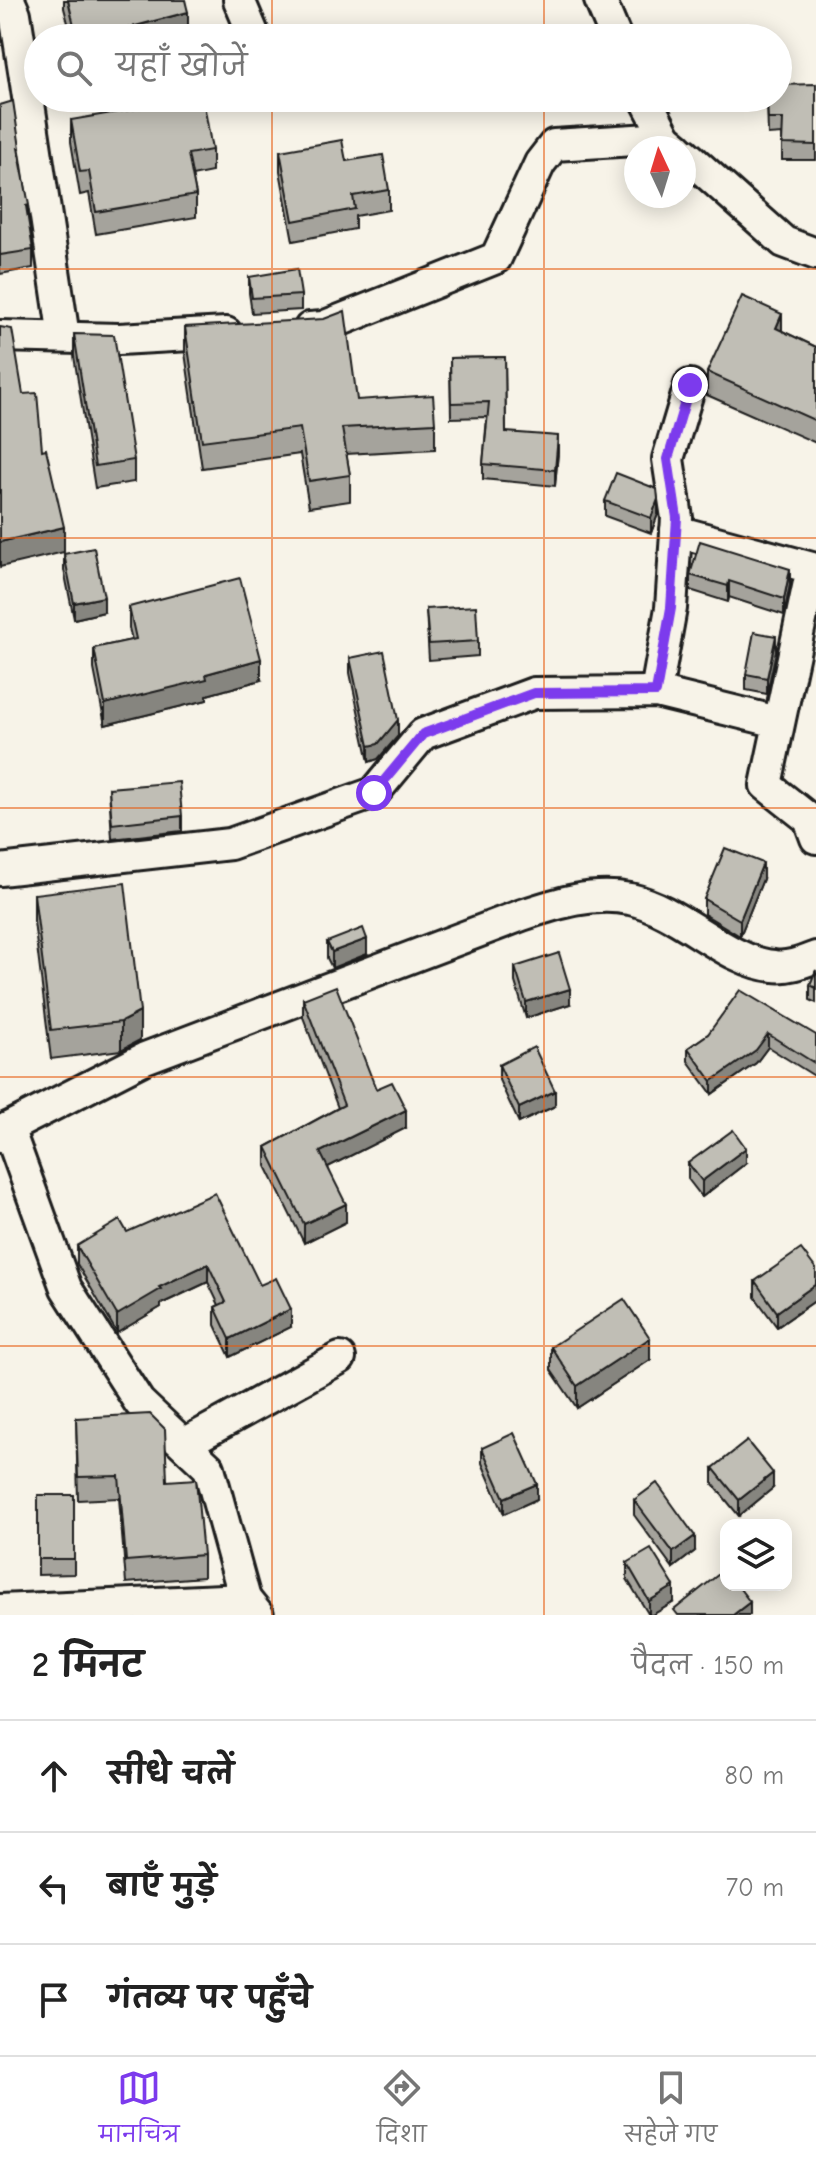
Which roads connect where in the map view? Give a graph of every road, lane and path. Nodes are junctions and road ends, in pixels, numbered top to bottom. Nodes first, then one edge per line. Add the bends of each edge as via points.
1 (9, 0) edge
2 (239, 0) edge
3 (600, 0) edge
4 (249, 24) edge
5 (610, 24) edge
6 (24, 71) edge
7 (30, 112) edge
8 (654, 112) edge
9 (670, 136) edge
10 (624, 146) edge
11 (696, 164) edge
12 (816, 254) edge
13 (0, 336) edge
14 (64, 337) junction
15 (690, 385) dead end
16 (676, 531) junction
17 (814, 563) edge
18 (656, 692) junction
19 (778, 722) junction
20 (816, 838) edge
21 (0, 869) edge
22 (816, 957) edge
23 (4, 1133) edge
24 (340, 1358) dead end
25 (184, 1444) junction
26 (252, 1607) edge
27 (0, 1610) edge

1 - 6 street
2 - 4 street
3 - 5 street
7 - 14 street
8 - 9 street
10 - 14 street via 554,145 540,163 496,258 323,327 119,339
11 - 12 street via 784,242
13 - 14 street
15 - 16 street via 668,459
16 - 17 street
16 - 18 street via 671,608
17 - 19 street
18 - 19 street
18 - 21 street via 534,693 423,734 374,793 230,844
19 - 20 street via 766,785 809,819
22 - 23 street via 774,966 746,958 658,908 620,898 582,898 522,915 145,1058
23 - 25 street via 66,1288 139,1402
24 - 25 street
25 - 26 street via 209,1468
26 - 27 street

